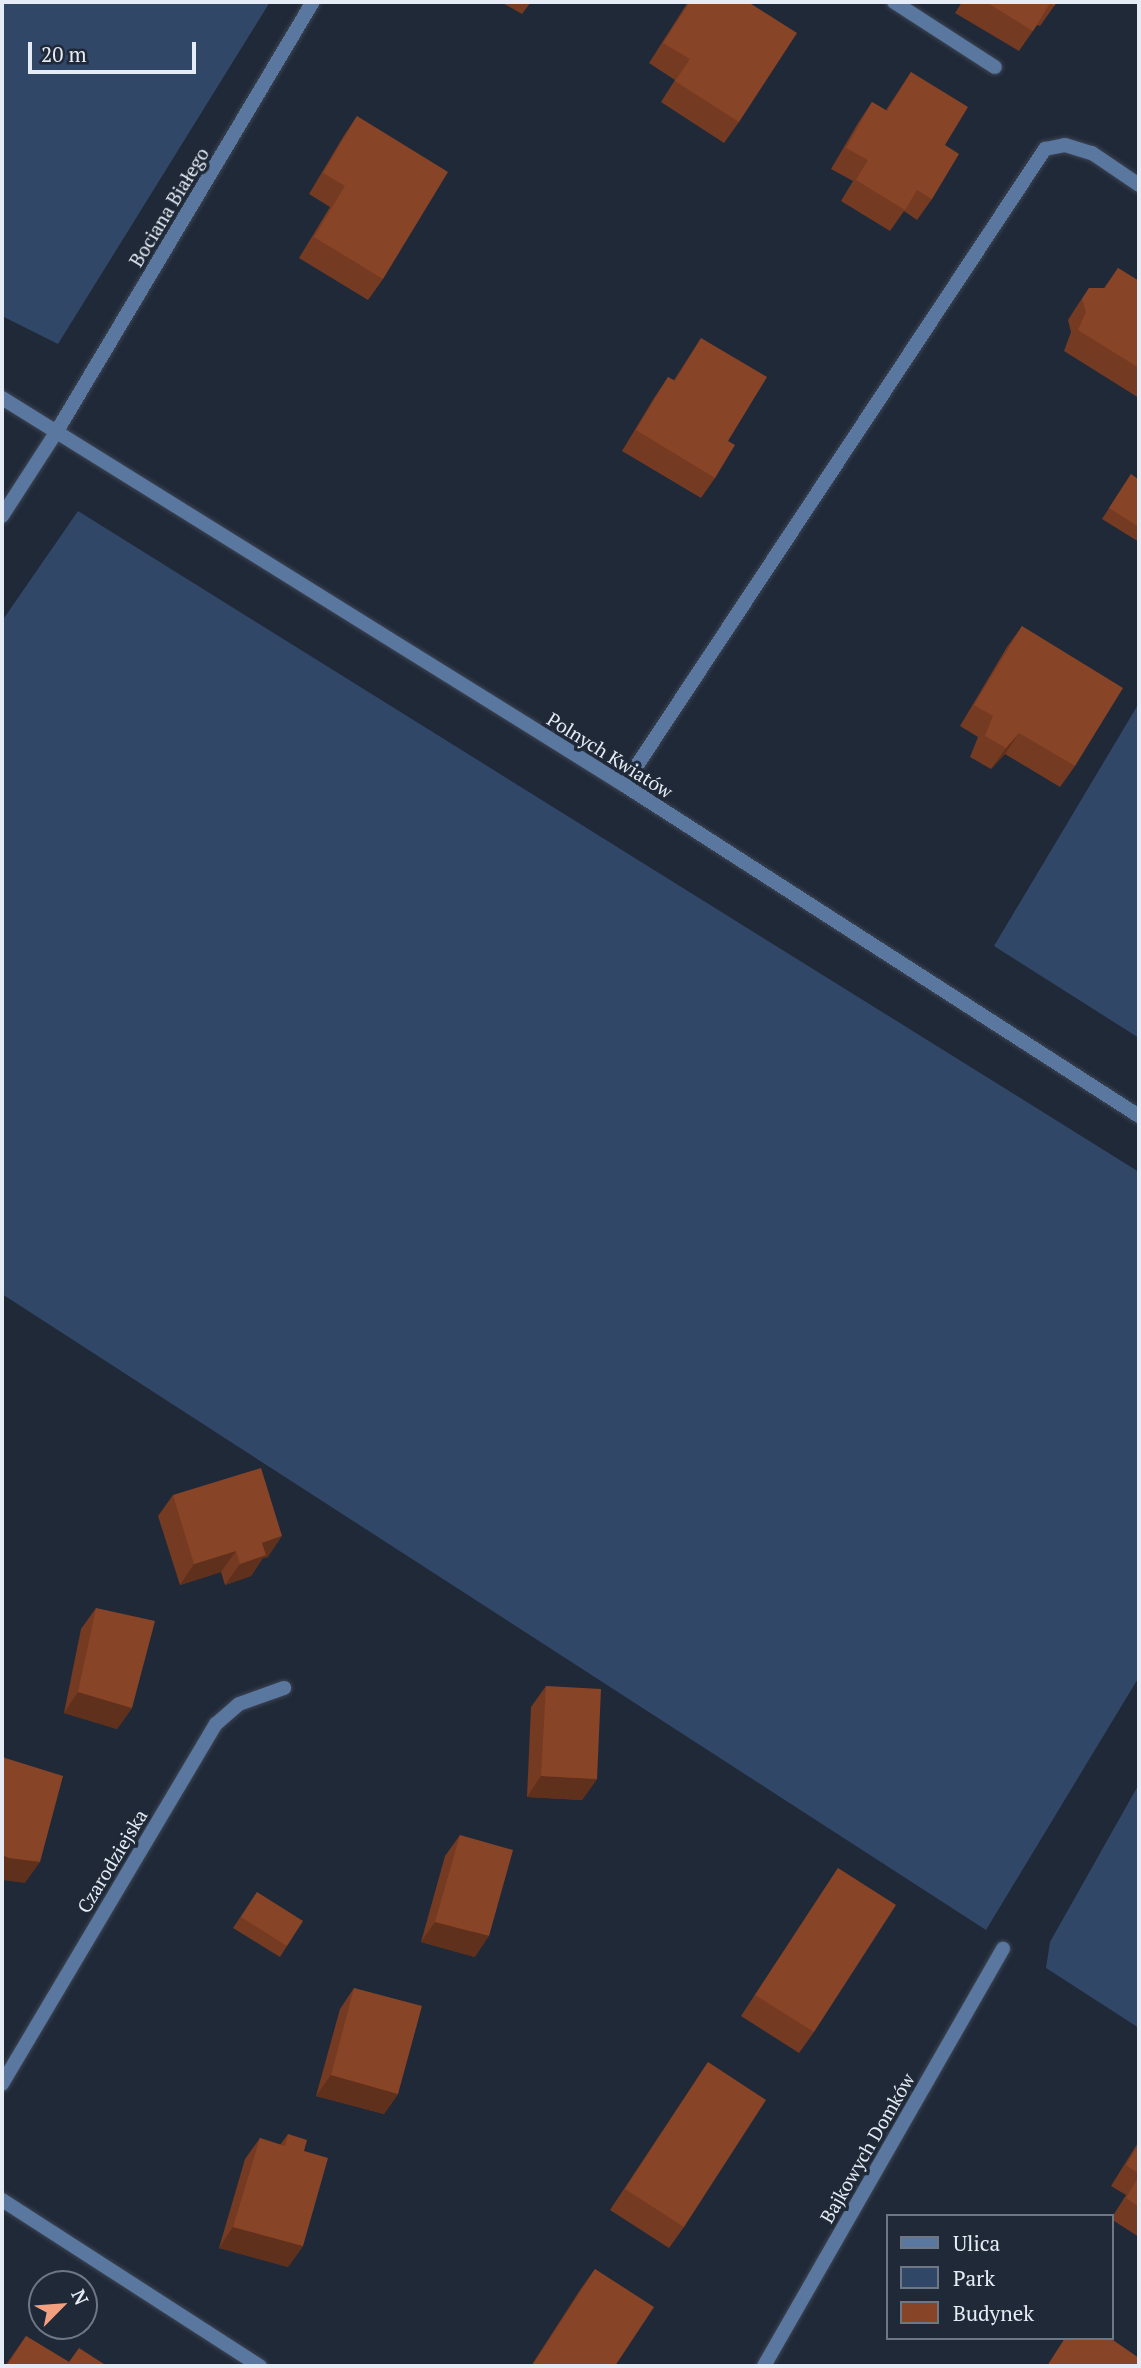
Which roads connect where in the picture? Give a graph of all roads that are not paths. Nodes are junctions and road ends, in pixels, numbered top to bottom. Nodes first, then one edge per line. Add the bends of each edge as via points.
1 (313, 2) edge
2 (894, 2) edge
3 (995, 67) dead end
4 (1139, 185) edge
5 (2, 398) edge
6 (57, 431) junction
7 (2, 516) edge
8 (624, 786) junction
9 (1139, 1116) edge
10 (284, 1688) dead end
11 (1003, 1949) dead end
12 (2, 2084) edge
13 (2, 2200) edge
14 (260, 2366) edge
15 (764, 2366) edge

1 - 6 street, Bociana Białego
2 - 3 street
4 - 8 street via 1092,153 1065,145 1045,149
5 - 6 street, Polnych Kwiatów
6 - 7 street, Bociana Białego
6 - 8 street, Polnych Kwiatów
8 - 9 street, Polnych Kwiatów
10 - 12 street, Czarodziejska via 239,1704 216,1724
11 - 15 street, Bajkowych Domków
13 - 14 street

